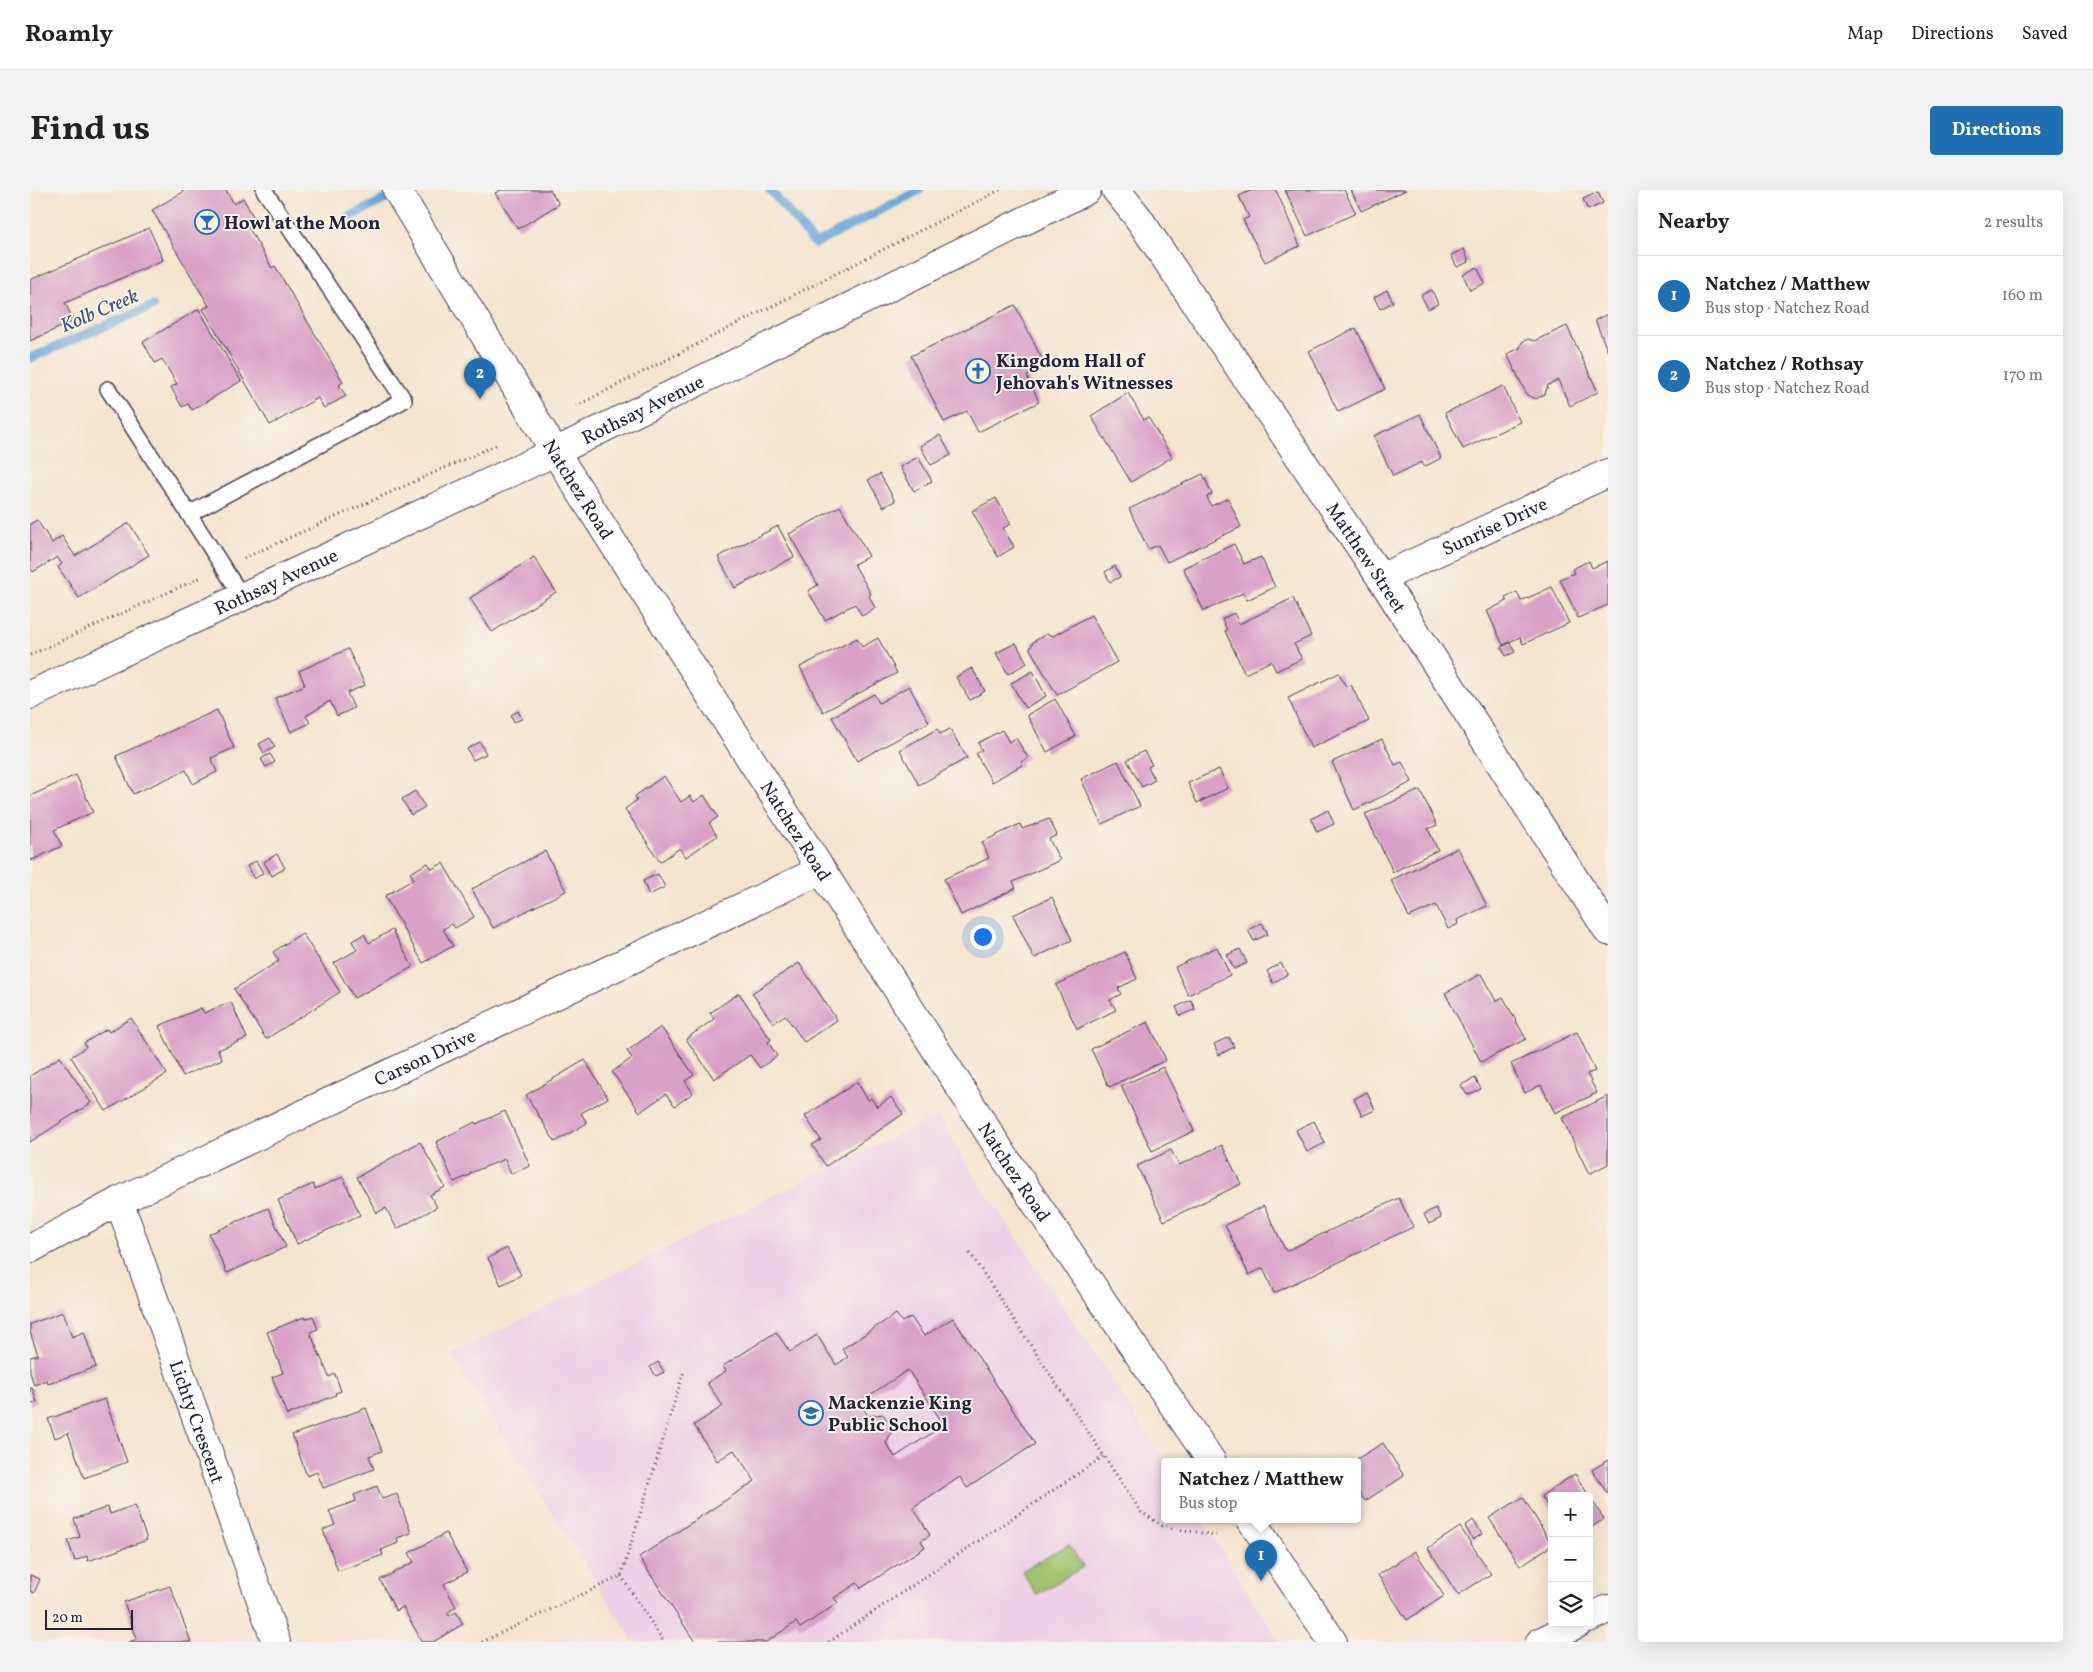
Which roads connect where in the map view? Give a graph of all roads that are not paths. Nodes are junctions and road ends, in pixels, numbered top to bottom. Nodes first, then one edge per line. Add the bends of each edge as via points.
1 (264, 190) edge
2 (1087, 190) edge
3 (1116, 190) edge
4 (403, 200) edge
5 (108, 389) dead end
6 (554, 452) junction
7 (1608, 473) edge
8 (189, 514) junction
9 (1381, 578) junction
10 (242, 598) junction
11 (30, 695) edge
12 (821, 870) junction
13 (1608, 931) edge
14 (119, 1201) junction
15 (30, 1249) edge
16 (1209, 1458) edge
17 (1253, 1523) edge
18 (1608, 1609) edge
19 (1593, 1616) edge
20 (1570, 1627) edge
21 (276, 1642) edge
22 (1334, 1642) edge
23 (1540, 1642) edge

1 - 8 lane via 404,400
2 - 6 street, Rothsay Avenue
3 - 9 street, Matthew Street via 1137,216
4 - 6 street, Natchez Road
5 - 8 lane
6 - 10 street, Rothsay Avenue
6 - 12 street, Natchez Road
7 - 9 street, Sunrise Drive
8 - 10 lane
9 - 13 street, Matthew Street
10 - 11 street, Rothsay Avenue
12 - 14 street, Carson Drive
12 - 16 street, Natchez Road via 1005,1158
14 - 15 street, Carson Drive
14 - 21 street, Lichty Crescent
17 - 22 street
18 - 19 street
20 - 23 street

